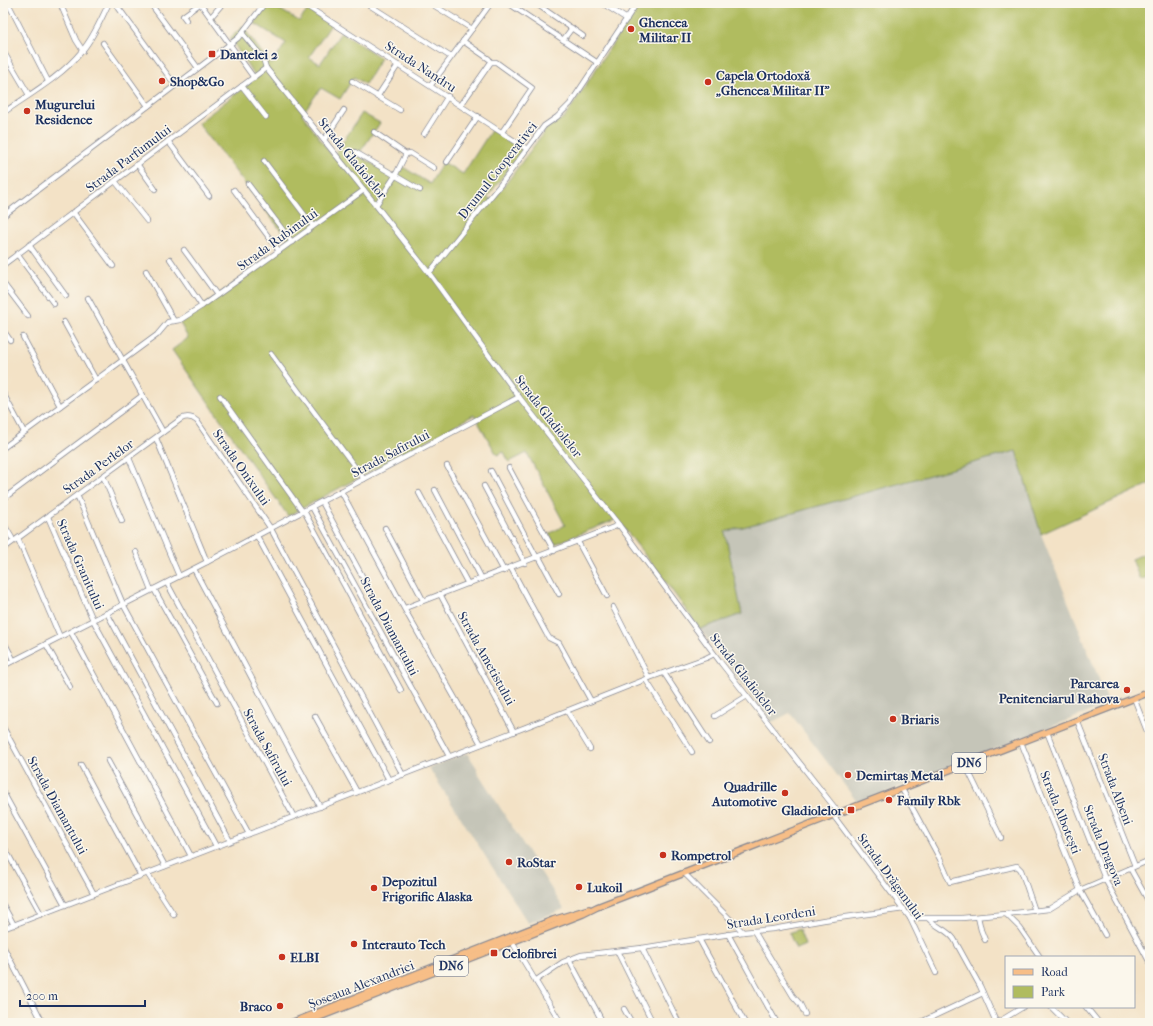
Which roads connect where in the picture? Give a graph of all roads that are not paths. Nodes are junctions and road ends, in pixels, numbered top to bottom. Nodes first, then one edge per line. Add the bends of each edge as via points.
1 (8, 3) edge
2 (60, 3) edge
3 (109, 3) edge
4 (115, 3) edge
5 (150, 3) edge
6 (201, 3) edge
7 (223, 3) edge
8 (265, 3) edge
9 (302, 3) edge
10 (366, 3) edge
11 (430, 3) edge
12 (491, 3) edge
13 (508, 3) edge
14 (602, 3) edge
15 (637, 3) edge
16 (538, 5) dead end
17 (210, 17) junction
18 (627, 19) junction
19 (186, 20) dead end
20 (572, 28) junction
21 (472, 29) junction
22 (242, 33) junction
23 (583, 36) dead end
24 (563, 40) junction
25 (463, 41) junction
26 (103, 43) dead end
27 (230, 44) junction
28 (83, 50) junction
29 (3, 51) edge
30 (451, 57) junction
31 (489, 59) dead end
32 (598, 63) junction
33 (398, 65) junction
34 (198, 68) junction
35 (266, 68) junction
36 (254, 78) junction
37 (48, 82) junction
38 (352, 82) dead end
39 (175, 85) junction
40 (431, 85) junction
41 (242, 86) junction
42 (29, 95) junction
43 (377, 96) junction
44 (448, 96) junction
45 (461, 105) junction
46 (148, 106) junction
47 (344, 110) dead end
48 (400, 110) dead end
49 (3, 114) edge
50 (478, 116) junction
51 (266, 117) dead end
52 (374, 132) dead end
53 (502, 132) junction
54 (424, 134) dead end
55 (324, 140) junction
56 (168, 141) junction
57 (527, 149) junction
58 (355, 152) dead end
59 (406, 154) junction
60 (264, 161) dead end
61 (447, 162) dead end
62 (137, 164) junction
63 (434, 168) dead end
64 (395, 176) junction
65 (115, 181) junction
66 (248, 184) dead end
67 (156, 189) dead end
68 (234, 190) dead end
69 (364, 190) junction
70 (420, 190) dead end
71 (209, 196) dead end
72 (376, 204) junction
73 (73, 212) junction
74 (3, 216) edge
75 (147, 221) dead end
76 (313, 226) junction
77 (292, 242) junction
78 (29, 245) junction
79 (184, 250) dead end
80 (279, 251) junction
81 (17, 254) junction
82 (170, 259) dead end
83 (3, 265) edge
84 (113, 266) dead end
85 (146, 271) dead end
86 (429, 273) junction
87 (3, 282) edge
88 (217, 295) junction
89 (66, 296) dead end
90 (88, 298) dead end
91 (54, 304) dead end
92 (202, 306) junction
93 (28, 316) dead end
94 (174, 320) junction
95 (64, 322) dead end
96 (3, 330) edge
97 (23, 337) dead end
98 (10, 340) dead end
99 (271, 354) dead end
100 (123, 361) junction
101 (96, 380) junction
102 (3, 393) edge
103 (143, 395) junction
104 (220, 396) dead end
105 (519, 396) junction
106 (60, 406) junction
107 (193, 418) joint
108 (24, 432) junction
109 (163, 432) junction
110 (156, 438) junction
111 (3, 448) edge
112 (128, 458) junction
113 (448, 466) dead end
114 (509, 468) dead end
115 (491, 471) dead end
116 (103, 476) junction
117 (364, 479) junction
118 (484, 486) dead end
119 (435, 490) dead end
120 (341, 491) junction
121 (419, 493) dead end
122 (77, 496) junction
123 (3, 499) edge
124 (322, 502) junction
125 (312, 507) junction
126 (304, 512) junction
127 (48, 517) junction
128 (122, 521) dead end
129 (3, 523) edge
130 (619, 525) junction
131 (385, 528) dead end
132 (271, 529) junction
133 (257, 536) junction
134 (12, 538) dead end
135 (18, 538) junction
136 (578, 542) junction
137 (3, 549) edge
138 (554, 551) junction
139 (136, 552) dead end
140 (538, 558) junction
141 (207, 562) junction
142 (525, 563) junction
143 (512, 568) junction
144 (194, 569) junction
145 (504, 571) junction
146 (179, 576) junction
147 (482, 579) junction
148 (166, 583) junction
149 (468, 584) junction
150 (367, 585) dead end
151 (153, 589) junction
152 (440, 594) junction
153 (559, 594) dead end
154 (607, 596) dead end
155 (423, 600) junction
156 (123, 604) junction
157 (613, 607) dead end
158 (404, 608) junction
159 (107, 613) junction
160 (93, 620) junction
161 (71, 632) junction
162 (60, 637) junction
163 (3, 640) edge
164 (46, 644) junction
165 (714, 654) junction
166 (14, 661) junction
167 (3, 666) edge
168 (664, 673) junction
169 (648, 679) junction
170 (70, 687) dead end
171 (401, 690) dead end
172 (1150, 692) edge
173 (746, 696) junction
174 (1134, 698) junction
175 (591, 701) junction
176 (217, 703) dead end
177 (567, 711) junction
178 (315, 716) dead end
179 (715, 716) dead end
180 (1078, 720) junction
181 (3, 727) edge
182 (514, 732) junction
183 (1048, 732) junction
184 (1150, 739) edge
185 (709, 742) dead end
186 (1021, 742) junction
187 (481, 744) junction
188 (590, 749) dead end
189 (692, 752) dead end
190 (449, 756) junction
191 (108, 761) dead end
192 (966, 764) junction
193 (81, 766) dead end
194 (403, 775) junction
195 (389, 780) junction
196 (902, 789) junction
197 (3, 792) edge
198 (356, 792) junction
199 (320, 807) junction
200 (836, 814) junction
201 (294, 817) junction
202 (249, 834) junction
203 (1001, 838) dead end
204 (230, 841) junction
205 (3, 845) edge
206 (216, 846) junction
207 (191, 856) junction
208 (1150, 860) edge
209 (165, 866) junction
210 (1135, 866) junction
211 (1130, 868) junction
212 (147, 873) junction
213 (684, 873) junction
214 (141, 876) junction
215 (1105, 879) junction
216 (1080, 890) junction
217 (94, 894) junction
218 (3, 904) edge
219 (1150, 904) edge
220 (65, 905) junction
221 (597, 907) junction
222 (904, 909) junction
223 (1036, 911) junction
224 (41, 914) junction
225 (1006, 914) junction
226 (174, 915) dead end
227 (978, 917) junction
228 (910, 918) junction
229 (928, 918) junction
230 (14, 925) junction
231 (3, 929) edge
232 (754, 931) junction
233 (743, 932) junction
234 (728, 934) junction
235 (1105, 935) dead end
236 (699, 939) junction
237 (985, 940) dead end
238 (512, 942) junction
239 (3, 946) edge
240 (642, 948) junction
241 (617, 951) junction
242 (1039, 956) edge
243 (569, 959) junction
244 (1150, 963) edge
245 (936, 973) dead end
246 (535, 981) junction
247 (983, 993) junction
248 (1021, 1008) edge
249 (1052, 1008) edge
250 (1087, 1008) edge
251 (624, 1009) dead end
252 (805, 1014) dead end
253 (43, 1023) edge
254 (291, 1023) edge
255 (304, 1023) edge
256 (561, 1023) edge
257 (603, 1023) edge
258 (632, 1023) edge
259 (653, 1023) edge
260 (679, 1023) edge
261 (745, 1023) edge
262 (777, 1023) edge
263 (919, 1023) edge
264 (1067, 1023) edge
265 (1099, 1023) edge

1 - 37 street
2 - 28 street
3 - 28 street
4 - 39 street
5 - 34 street
6 - 17 street
6 - 19 street via 183,16
7 - 17 street
8 - 22 street
9 - 33 street, Strada Nandru
10 - 30 street
11 - 21 street
12 - 21 street
13 - 24 street
14 - 18 street
15 - 18 street, Drumul Cooperativei
16 - 20 street
17 - 27 street
18 - 32 street, Drumul Cooperativei
20 - 23 street
20 - 24 street
21 - 25 street
22 - 27 street
22 - 35 street, Strada Gladiolelor via 262,58
24 - 32 street
25 - 30 street
25 - 31 street
26 - 46 street
27 - 34 street
27 - 36 street
28 - 37 street
29 - 42 street
30 - 40 street
32 - 57 street, Drumul Cooperativei via 570,104 544,126
33 - 40 street, Strada Nandru
33 - 43 street
34 - 39 street
35 - 36 street, Strada Parfumului
35 - 55 street, Strada Gladiolelor
36 - 41 street, Strada Parfumului
37 - 42 street
38 - 43 street
39 - 46 street
40 - 44 street, Strada Nandru
41 - 51 street
41 - 56 street, Strada Parfumului
42 - 49 street
43 - 48 street
44 - 45 street, Strada Nandru
44 - 54 street
45 - 50 street, Strada Nandru
45 - 53 street via 491,62 496,62 532,88
46 - 74 street
47 - 55 street
50 - 53 street, Strada Nandru
50 - 61 street
52 - 59 street
53 - 57 street, Strada Nandru
55 - 69 street, Strada Gladiolelor
56 - 62 street, Strada Parfumului
56 - 71 street
57 - 86 street, Drumul Cooperativei
58 - 64 street
59 - 63 street via 410,153
59 - 64 street
60 - 76 street
62 - 65 street, Strada Parfumului
62 - 67 street
64 - 70 street
64 - 72 street
65 - 73 street, Strada Parfumului
65 - 75 street
66 - 77 street
68 - 80 street
69 - 72 street, Strada Gladiolelor
69 - 76 street, Strada Rubinului
72 - 86 street, Strada Gladiolelor
73 - 78 street, Strada Parfumului
73 - 84 street
76 - 77 street, Strada Rubinului
77 - 80 street, Strada Rubinului
78 - 81 street, Strada Parfumului
78 - 89 street
79 - 88 street
80 - 88 street, Strada Rubinului
81 - 83 street, Strada Parfumului
81 - 91 street
82 - 92 street
85 - 94 street
86 - 105 street, Strada Gladiolelor
87 - 93 street
88 - 92 street, Strada Rubinului
90 - 100 street
92 - 94 street, Strada Rubinului via 180,320
94 - 100 street, Strada Rubinului via 168,322 157,335
95 - 101 street
96 - 98 street
97 - 106 street
99 - 117 street
100 - 101 street, Strada Rubinului
100 - 103 street
101 - 106 street, Strada Rubinului
102 - 108 street
103 - 109 street
103 - 123 street
104 - 126 street
105 - 117 street, Strada Safirului
105 - 130 street, Strada Gladiolelor
106 - 108 street, Strada Rubinului
107 - 109 street, Strada Perlelor via 185,417
107 - 132 street, Strada Onixului
108 - 111 street, Strada Rubinului
109 - 110 street, Strada Perlelor
110 - 112 street, Strada Perlelor
110 - 141 street
112 - 116 street, Strada Perlelor
112 - 146 street
113 - 145 street
114 - 138 street
115 - 140 street
116 - 122 street, Strada Perlelor
116 - 128 street
117 - 120 street, Strada Safirului
118 - 142 street
119 - 147 street
120 - 124 street, Strada Safirului
120 - 158 street
121 - 149 street
122 - 127 street, Strada Perlelor
122 - 156 street
124 - 125 street, Strada Safirului
124 - 150 street
125 - 126 street, Strada Safirului
125 - 190 street, Strada Diamantului
126 - 132 street, Strada Safirului
126 - 171 street
127 - 135 street, Strada Perlelor
127 - 160 street, Strada Granitului
129 - 134 street
130 - 136 street
130 - 165 street, Strada Gladiolelor
131 - 155 street
132 - 133 street, Strada Safirului
132 - 194 street
133 - 141 street, Strada Safirului
133 - 195 street
135 - 137 street, Strada Perlelor
135 - 162 street
136 - 138 street
136 - 154 street
138 - 140 street
139 - 151 street
140 - 142 street
140 - 153 street
141 - 144 street, Strada Safirului
142 - 143 street
143 - 145 street
143 - 175 street via 546,633 549,638 559,643
144 - 146 street, Strada Safirului
144 - 199 street, Strada Safirului
145 - 147 street
146 - 148 street, Strada Safirului
147 - 149 street
148 - 151 street, Strada Safirului
148 - 201 street, Strada Safirului
149 - 152 street
151 - 156 street, Strada Safirului
151 - 176 street
152 - 155 street
152 - 182 street, Strada Ametistului
155 - 158 street
156 - 159 street, Strada Safirului
156 - 202 street
157 - 169 street
158 - 187 street
159 - 160 street, Strada Safirului
159 - 204 street
160 - 161 street, Strada Safirului
160 - 206 street
161 - 162 street, Strada Safirului
161 - 207 street
162 - 164 street, Strada Safirului
163 - 166 street
164 - 166 street, Strada Safirului
164 - 170 street
165 - 168 street
165 - 173 street, Strada Gladiolelor
166 - 167 street, Strada Safirului
168 - 169 street
168 - 185 street
169 - 175 street
169 - 189 street
172 - 174 main road, DN6
173 - 179 street
173 - 200 street, Strada Gladiolelor
174 - 180 main road, DN6
174 - 184 street
175 - 177 street
177 - 182 street
177 - 188 street
178 - 198 street
180 - 183 main road, DN6
180 - 210 street, Strada Albeni
181 - 217 street, Strada Diamantului
182 - 187 street
183 - 186 main road, DN6
183 - 215 street, Strada Dragova
186 - 192 main road, DN6
186 - 216 street, Strada Albotești
187 - 190 street
190 - 194 street
191 - 209 street
192 - 196 main road, DN6
192 - 203 street
193 - 214 street
194 - 195 street
195 - 198 street
196 - 200 main road, DN6
196 - 223 street via 950,882 1018,866
197 - 220 street
198 - 199 street
199 - 201 street
200 - 213 main road, Șoseaua Alexandriei / DN6
200 - 222 street, Strada Drăganului
201 - 202 street
202 - 204 street
204 - 206 street
205 - 224 street
206 - 207 street
207 - 209 street
208 - 210 street
209 - 212 street
210 - 211 street
211 - 215 street
211 - 219 street
212 - 214 street
212 - 226 street
213 - 221 main road, Șoseaua Alexandriei / DN6
213 - 233 street
214 - 217 street
215 - 216 street
215 - 244 street, Strada Dragova
216 - 223 street via 1054,907
216 - 235 street, Strada Albotești
217 - 220 street
218 - 230 street
220 - 224 street
221 - 238 main road, Șoseaua Alexandriei / DN6
221 - 254 main road, Șoseaua Alexandriei / DN6 via 553,920
222 - 228 street, Strada Drăganului
222 - 232 street, Strada Leordeni
223 - 225 street
224 - 230 street
225 - 227 street
225 - 242 street via 1020,928
227 - 229 street
227 - 237 street
228 - 229 street
228 - 245 street, Strada Drăganului
229 - 247 street via 952,936
230 - 231 street
232 - 233 street, Strada Leordeni
232 - 252 street
233 - 234 street, Strada Leordeni
234 - 236 street, Strada Leordeni
234 - 262 street
236 - 240 street, Strada Leordeni
236 - 261 street
238 - 246 street
238 - 255 main road, Șoseaua Alexandriei / DN6
239 - 253 street
240 - 241 street, Strada Leordeni
240 - 260 street
241 - 243 street, Strada Leordeni
241 - 259 street
243 - 246 street, Strada Leordeni
243 - 257 street
246 - 256 street
247 - 248 street via 996,1022
247 - 263 street
249 - 264 street
250 - 265 street
251 - 258 street

